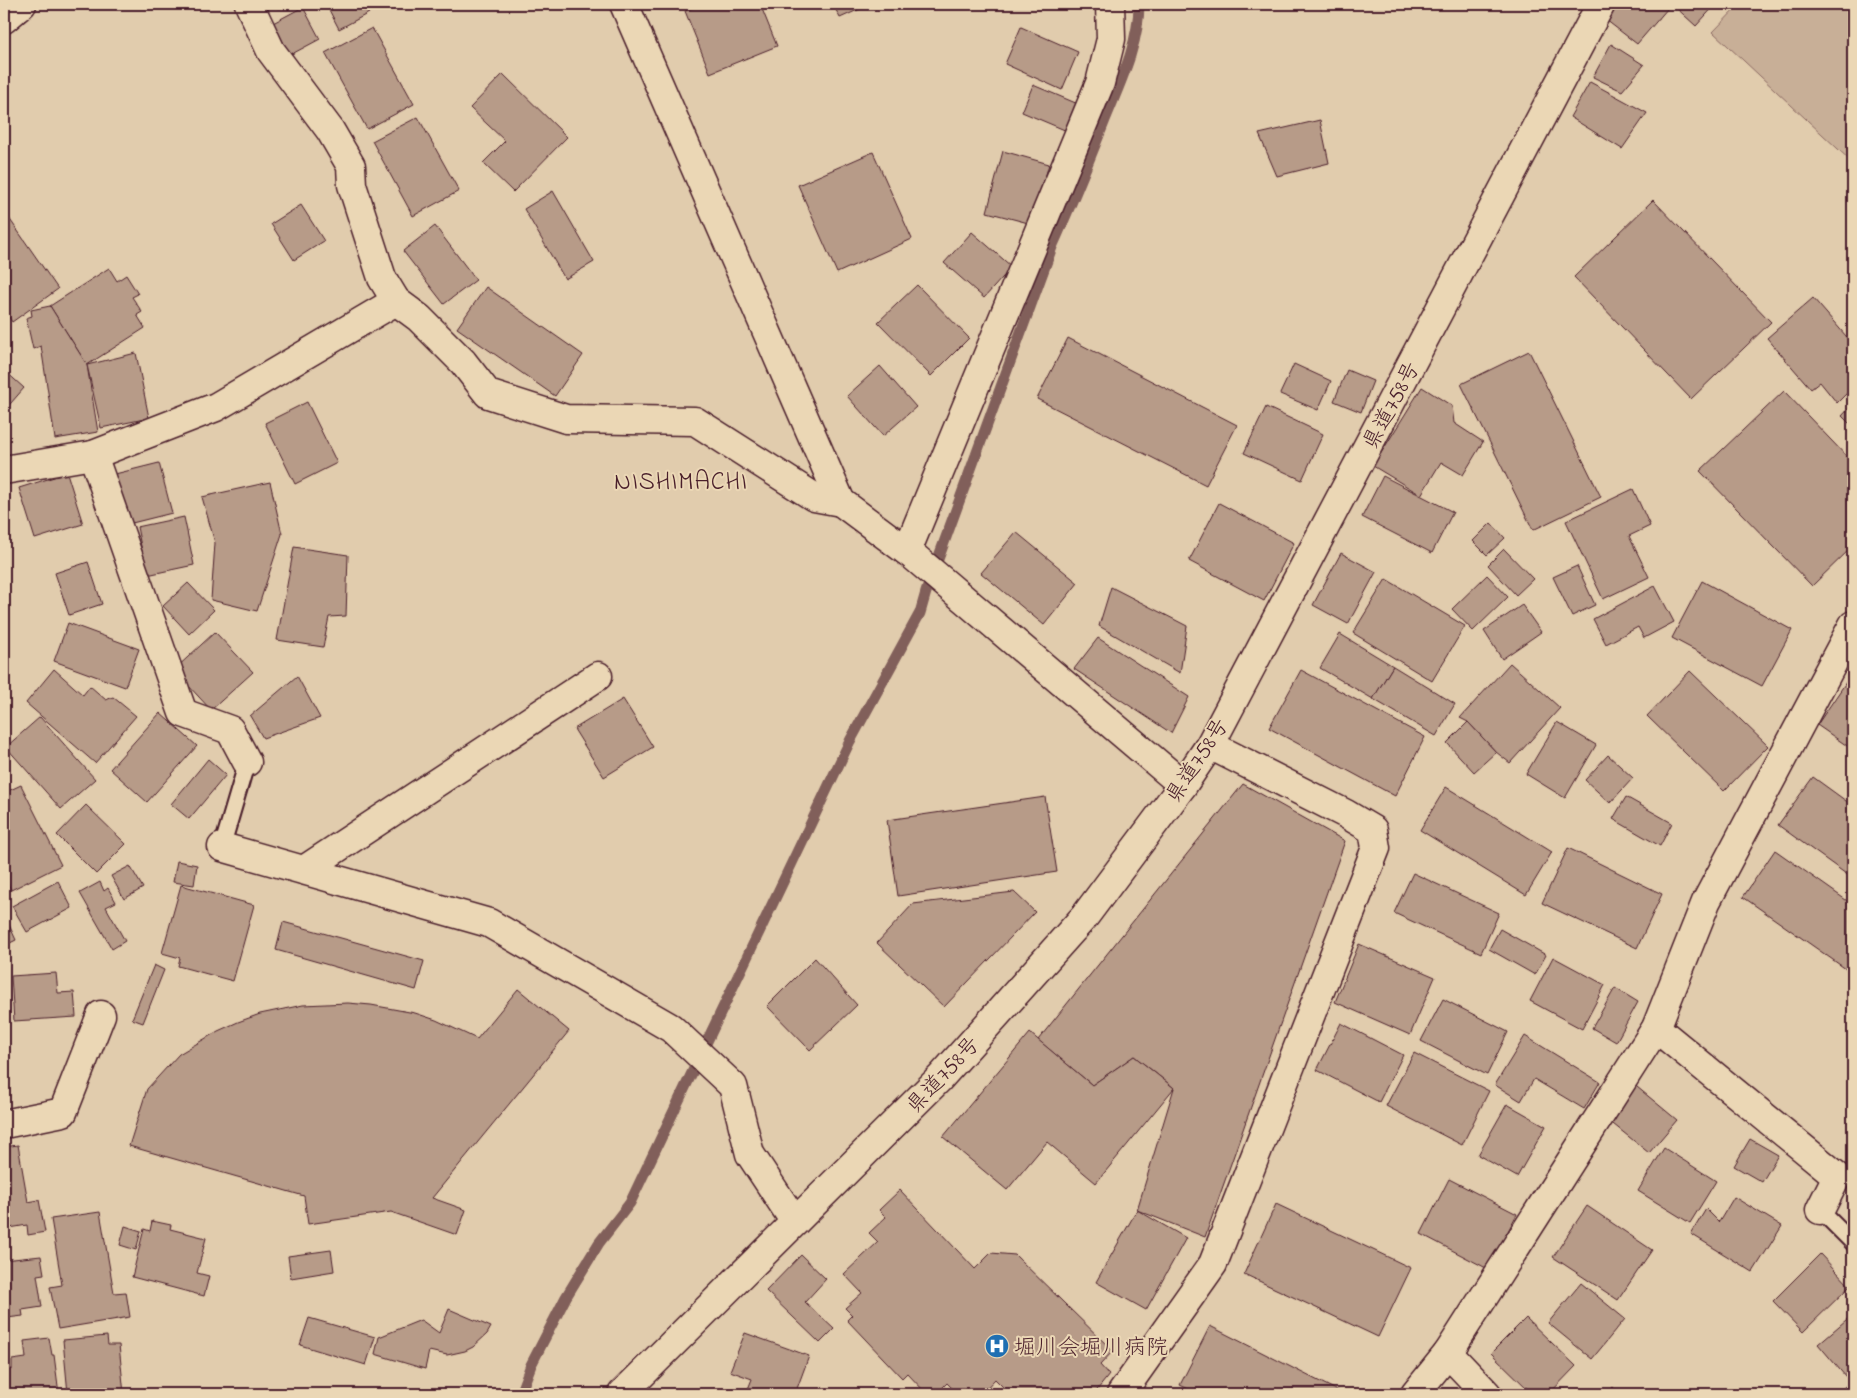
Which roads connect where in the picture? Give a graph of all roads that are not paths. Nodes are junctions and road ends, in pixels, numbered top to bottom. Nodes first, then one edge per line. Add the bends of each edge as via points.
1 (249, 4) edge
2 (624, 4) edge
3 (1110, 4) edge
4 (1601, 4) edge
5 (396, 301) junction
6 (93, 456) junction
7 (4, 470) edge
8 (841, 502) junction
9 (909, 553) junction
10 (1853, 625) edge
11 (598, 676) dead end
12 (1210, 745) junction
13 (247, 762) joint
14 (1183, 785) junction
15 (222, 847) joint
16 (304, 870) junction
17 (101, 1015) dead end
18 (1656, 1028) junction
19 (4, 1124) edge
20 (1820, 1210) joint
21 (795, 1222) junction
22 (1853, 1243) edge
23 (1448, 1352) junction
24 (623, 1394) edge
25 (1121, 1394) edge
26 (1416, 1394) edge
27 (1487, 1394) edge

1 - 5 street via 271,51 330,130 351,166 352,185 382,278
2 - 8 street
3 - 9 street via 1111,39 1100,83
4 - 12 street, 県道758号
5 - 6 street via 216,407
5 - 8 street via 419,318 463,362 488,394 566,419 694,421 814,497
6 - 7 street
6 - 13 street via 183,713 230,730
8 - 9 street
9 - 14 street
10 - 18 street via 1706,902
11 - 16 street
12 - 14 street, 県道758号
12 - 25 street via 1373,830 1376,848 1213,1264
13 - 15 lane
14 - 21 street, 県道758号 via 1085,916 940,1078
15 - 16 street
16 - 21 street via 489,923 671,1028 733,1086 750,1154
17 - 19 street via 63,1112
18 - 20 street via 1837,1176
18 - 23 street
20 - 22 lane
21 - 24 street, 県道758号
23 - 26 street
23 - 27 street

